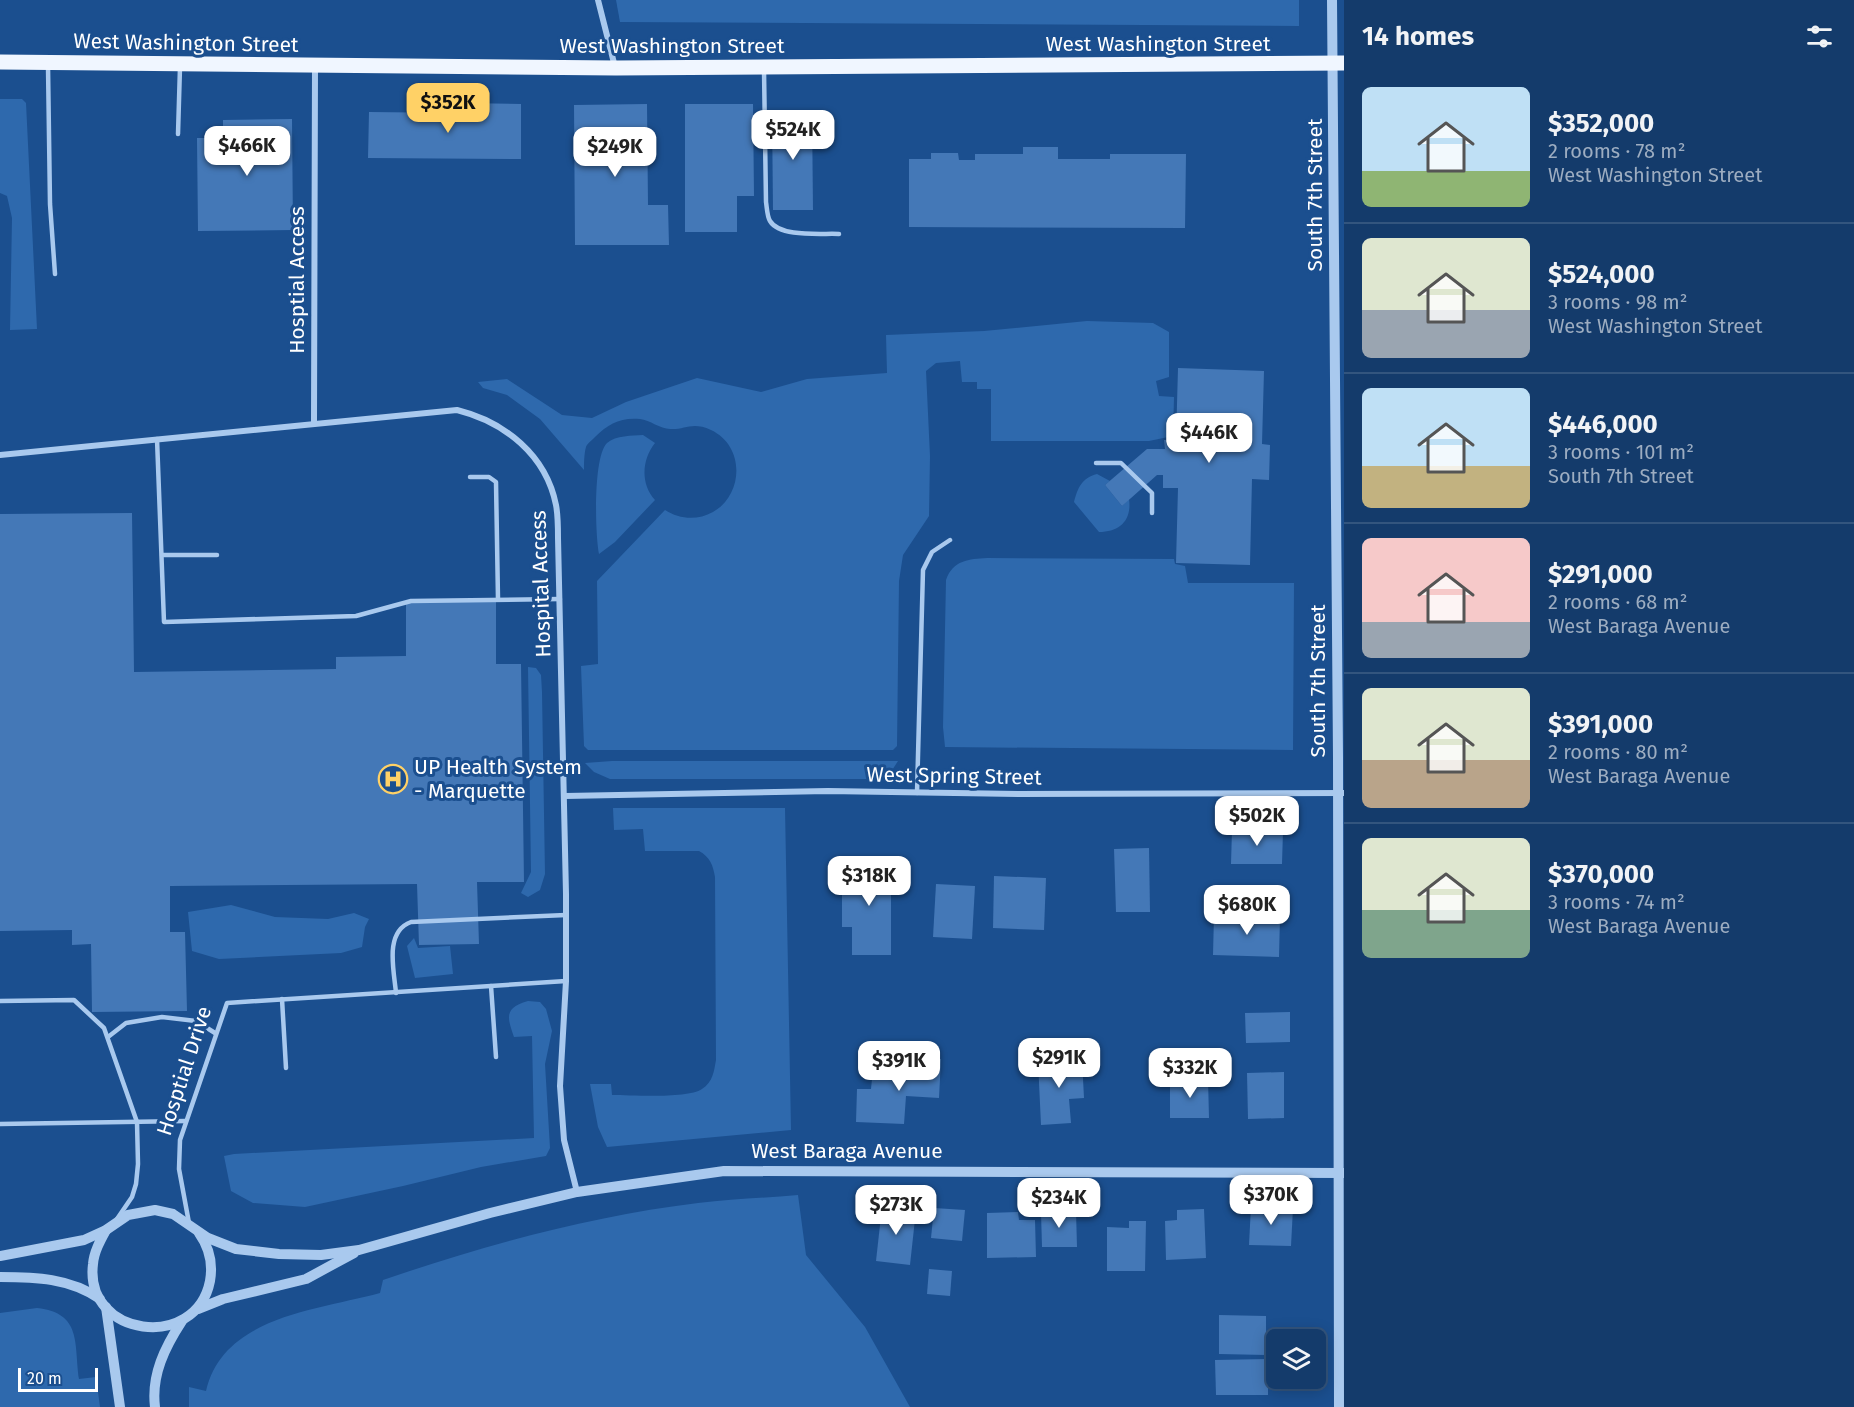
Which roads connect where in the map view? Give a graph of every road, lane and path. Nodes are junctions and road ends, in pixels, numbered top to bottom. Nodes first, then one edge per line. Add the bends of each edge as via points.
1 (598, 0) edge
2 (1332, 0) edge
3 (0, 62) edge
4 (48, 63) junction
5 (1339, 63) edge
6 (180, 64) junction
7 (315, 65) junction
8 (764, 67) junction
9 (616, 68) junction
10 (178, 134) dead end
11 (839, 234) dead end
12 (55, 274) dead end
13 (314, 423) junction
14 (157, 439) junction
15 (0, 455) edge
16 (1096, 463) dead end
17 (470, 477) dead end
18 (1152, 513) dead end
19 (950, 540) dead end
20 (162, 555) junction
21 (217, 555) dead end
22 (498, 599) junction
23 (560, 599) junction
24 (917, 793) junction
25 (1341, 793) edge
26 (565, 796) junction
27 (566, 915) junction
28 (566, 981) junction
29 (491, 986) junction
30 (396, 993) junction
31 (282, 999) junction
32 (0, 1001) edge
33 (215, 1033) junction
34 (108, 1037) junction
35 (496, 1057) dead end
36 (286, 1068) dead end
37 (186, 1121) junction
38 (137, 1122) junction
39 (0, 1124) edge
40 (1341, 1173) edge
41 (577, 1192) junction
42 (192, 1225) junction
43 (110, 1227) junction
44 (359, 1250) junction
45 (0, 1256) edge
46 (0, 1277) edge
47 (104, 1304) junction
48 (195, 1310) junction
49 (183, 1320) junction
50 (120, 1407) edge
51 (155, 1407) edge
52 (1339, 1407) edge

1 - 9 street
2 - 5 street, South 7th Street
3 - 4 main road, West Washington Street
4 - 6 main road, West Washington Street
4 - 12 lane
5 - 8 main road, West Washington Street
5 - 25 street, South 7th Street
6 - 7 main road, West Washington Street
6 - 10 lane
7 - 9 main road, West Washington Street
7 - 13 street, Hosptial Access
8 - 9 main road, West Washington Street
8 - 11 lane via 766,202 771,222 776,228 795,233
13 - 14 street, Hospital Access
13 - 23 street, Hospital Access via 457,410 499,425 529,453 551,488 556,506
14 - 15 street, Hospital Access
14 - 20 lane
16 - 18 lane via 1121,463 1152,493
17 - 22 lane via 489,477 496,482
19 - 24 lane via 932,552 923,570
20 - 21 lane
20 - 22 lane via 164,621 356,616 411,601
22 - 23 lane
23 - 26 street, Hospital Access
24 - 25 street, West Spring Street
24 - 26 street, West Spring Street
25 - 40 street, South 7th Street
26 - 27 street, Hospital Access
27 - 28 street, Hospital Access
27 - 30 lane via 411,922 401,926 393,947
28 - 29 lane
28 - 41 street, Hospital Access via 560,1086 564,1140
29 - 30 lane
29 - 35 lane
30 - 31 lane
31 - 33 lane, Hosptial Drive via 227,1003
31 - 36 lane
32 - 34 lane, Hosptial Drive via 74,1000 104,1028
33 - 34 lane via 196,1021 162,1017 126,1023
33 - 37 lane, Hosptial Drive
34 - 38 lane, Hosptial Drive
37 - 38 lane
37 - 42 lane, Hosptial Drive via 178,1151
38 - 39 lane
38 - 43 lane, Hosptial Drive via 136,1184 132,1197
40 - 41 street, West Baraga Avenue via 780,1170 702,1174
40 - 52 street, South 7th Street
41 - 44 street, West Baraga Avenue
42 - 43 street via 173,1214 155,1210 137,1212
42 - 44 street, West Baraga Avenue via 222,1244 246,1250 293,1255
42 - 48 street, Hosptial Drive via 206,1244 211,1268 207,1290
43 - 45 street via 84,1239
43 - 47 street, Hosptial Drive via 97,1247 93,1265 94,1283
44 - 48 street, West Baraga Avenue via 306,1278
46 - 47 street via 69,1283
47 - 49 street via 117,1318 138,1327 162,1327
47 - 50 street, Hosptial Drive
48 - 49 street
49 - 51 street via 157,1371

